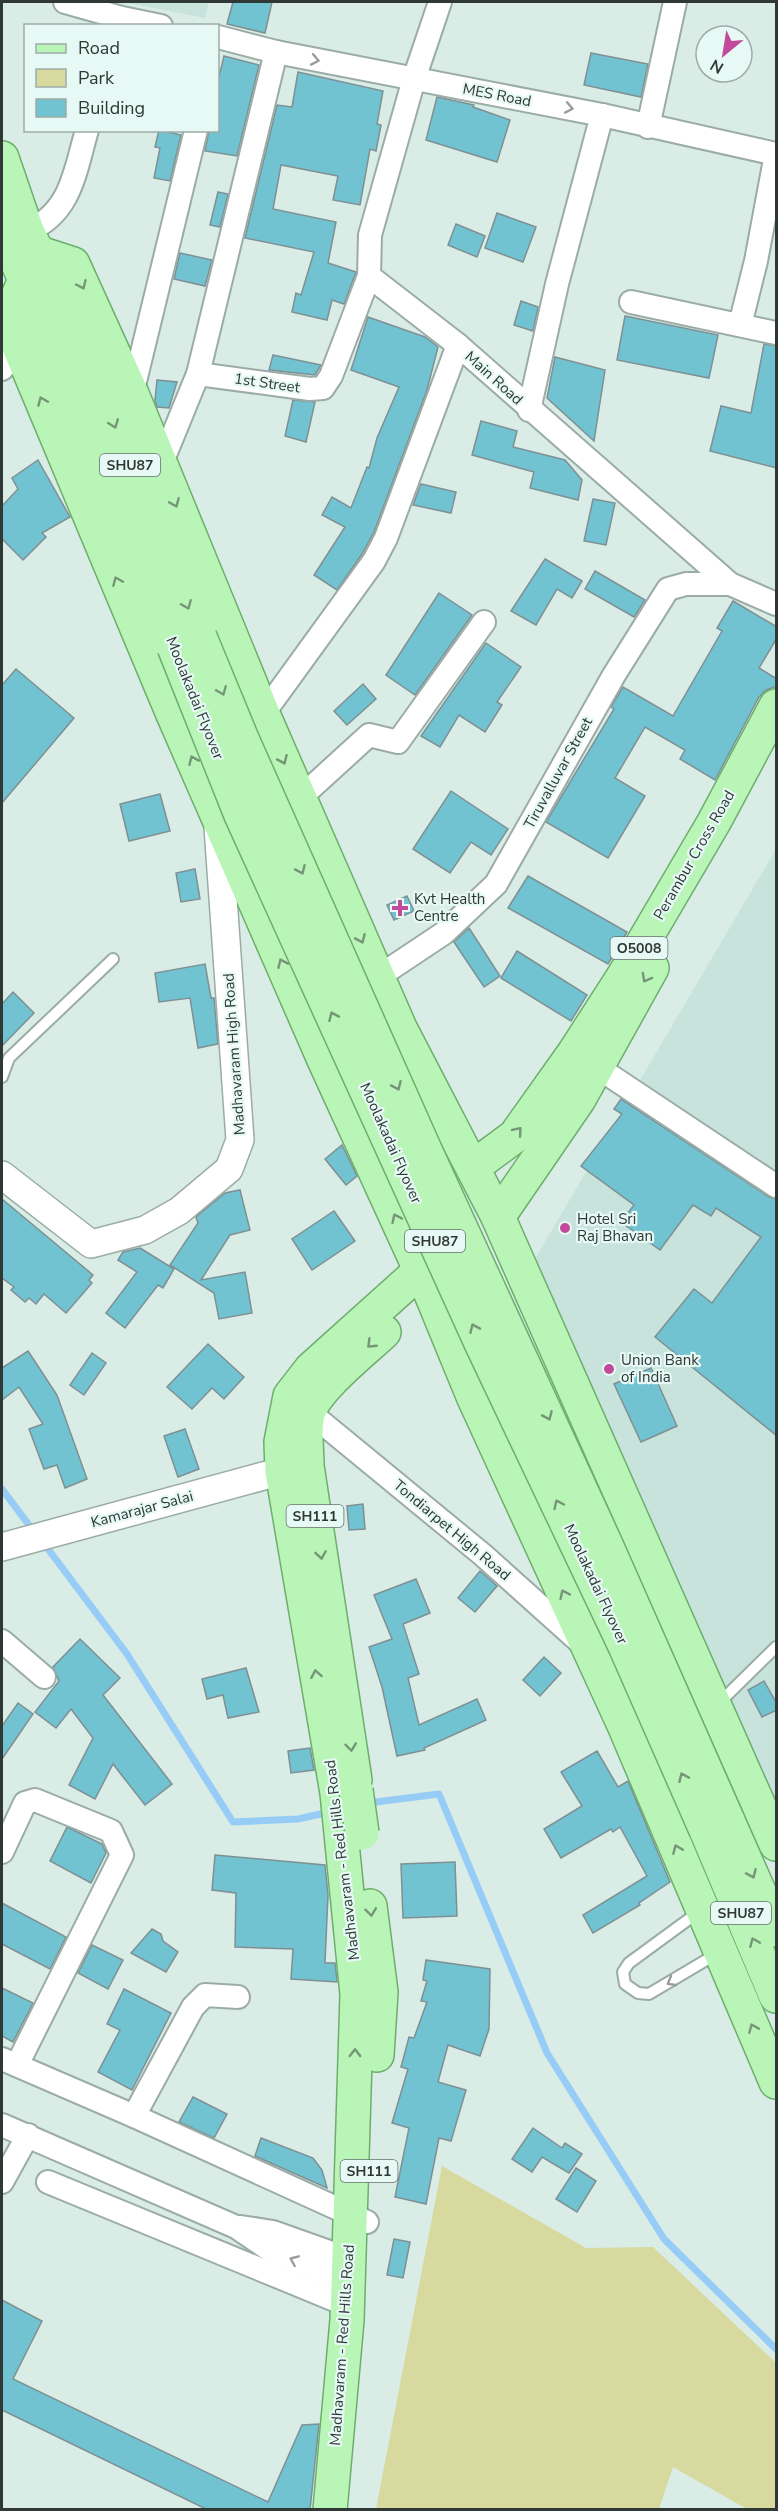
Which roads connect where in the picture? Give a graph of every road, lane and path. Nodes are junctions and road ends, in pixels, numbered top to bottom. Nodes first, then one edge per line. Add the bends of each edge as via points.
1 (65, 2) edge
2 (440, 2) edge
3 (675, 2) edge
4 (121, 22) edge
5 (141, 24) edge
6 (219, 38) edge
7 (276, 52) junction
8 (414, 79) junction
9 (602, 115) junction
10 (648, 127) junction
11 (86, 132) edge
12 (196, 132) edge
13 (776, 154) edge
14 (2, 158) edge
15 (23, 237) edge
16 (766, 263) edge
17 (369, 276) junction
18 (24, 282) junction
19 (631, 302) dead end
20 (740, 325) junction
21 (777, 333) edge
22 (458, 345) junction
23 (11, 359) edge
24 (198, 374) junction
25 (132, 394) junction
26 (529, 410) junction
27 (160, 468) junction
28 (730, 584) junction
29 (777, 604) edge
30 (484, 622) dead end
31 (187, 642) junction
32 (777, 706) edge
33 (263, 714) junction
34 (777, 743) edge
35 (300, 798) junction
36 (217, 814) junction
37 (113, 959) dead end
38 (378, 977) junction
39 (400, 1028) junction
40 (586, 1060) junction
41 (325, 1062) junction
42 (2, 1077) edge
43 (472, 1167) junction
44 (2, 1175) edge
45 (777, 1186) edge
46 (498, 1217) junction
47 (425, 1280) junction
48 (558, 1355) junction
49 (473, 1396) junction
50 (309, 1412) junction
51 (282, 1471) junction
52 (2, 1547) edge
53 (2, 1641) edge
54 (777, 1647) edge
55 (591, 1652) junction
56 (44, 1677) dead end
57 (717, 1706) junction
58 (347, 1792) junction
59 (717, 1826) junction
60 (777, 1844) edge
61 (2, 1852) edge
62 (702, 1909) junction
63 (777, 1930) edge
64 (721, 1951) junction
65 (777, 1996) edge
66 (238, 1997) dead end
67 (9, 2062) edge
68 (777, 2082) edge
69 (134, 2116) junction
70 (2, 2125) edge
71 (28, 2135) junction
72 (2, 2182) edge
73 (48, 2182) dead end
74 (359, 2219) junction
75 (348, 2282) junction
76 (330, 2510) edge
77 (352, 2510) edge

1 - 4 street
2 - 8 street
3 - 10 street
4 - 5 street
6 - 7 street, MES Road
7 -> 8 street, MES Road
7 - 24 street
8 -> 9 street, MES Road
8 - 17 street via 370,236
9 - 10 street, MES Road
9 - 26 street via 557,284
10 - 13 street, MES Road
11 - 15 street via 66,199 43,225
12 - 25 street
13 - 16 street
14 - 15 main road, SHU87
15 - 18 main road, SHU87
15 -> 25 main road via 73,264
15 -> 31 main road, Moolakadai Flyover / SHU87 via 108,410
16 - 20 street
17 - 22 street, Main Road
17 - 24 street, 1st Street via 323,388
18 - 23 main road via 9,316
18 - 31 main road, Moolakadai Flyover / SHU87
19 - 20 street
20 - 21 street
22 - 26 street, Main Road
22 - 33 street via 374,561
36 -> 23 main road
24 - 27 street
25 - 27 main road
26 - 28 street, Main Road
27 -> 33 main road
28 - 29 street, Main Road
28 - 38 street, Tiruvalluvar Street via 686,584 668,589 496,884 444,933
30 - 35 street via 398,742 369,735
31 - 59 main road, Moolakadai Flyover / SHU87, bridge via 241,815 482,1345 625,1646
32 - 40 main road, Perambur Cross Road / O5008 via 622,977
33 -> 35 main road
34 -> 40 main road, Perambur Cross Road / O5008
35 -> 38 main road
41 -> 36 main road
36 - 44 street, Madhavaram High Road via 240,1140 229,1169 179,1211 145,1230 91,1244
37 - 42 lane via 9,1058
38 - 39 main road
39 - 41 main road
39 - 43 main road
43 -> 40 main road, Perambur Cross Road / O5008 via 515,1136
40 - 45 street
40 - 46 main road, Perambur Cross Road / O5008 via 563,1125
47 -> 41 main road
43 - 46 main road
46 - 48 main road
47 - 49 main road
47 -> 50 main road via 320,1394
47 - 51 main road, Madhavaram - Red Hills Road / SH111 via 311,1369 290,1396 281,1442
48 - 49 main road
48 - 57 main road
55 -> 49 main road
50 - 55 street, Tondiarpet High Road via 483,1555
50 -> 58 main road, Madhavaram - Red Hills Road / SH111 via 307,1466 350,1735
51 - 52 street, Kamarajar Salai
58 -> 51 main road, Madhavaram - Red Hills Road / SH111
53 - 56 street
54 - 57 lane
62 -> 55 main road
57 - 60 main road
58 - 74 main road, Madhavaram - Red Hills Road / SH111, bridge via 351,1834 381,1992
59 -> 63 main road, Moolakadai Flyover / SHU87
65 -> 59 main road, Moolakadai Flyover / SHU87
61 - 67 street via 25,1803 35,1800 111,1831 122,1855
62 - 64 main road
64 -> 62 lane via 649,1994 638,1993 625,1984 623,1972 629,1963
68 -> 64 main road
66 - 69 street via 206,1995 193,2007
67 - 69 street
69 - 74 street
70 - 71 street
71 - 72 street
75 -> 71 street via 270,2250 236,2227
73 - 75 street
74 - 75 main road, Madhavaram - Red Hills Road / SH111
74 - 77 main road, Madhavaram - Red Hills Road / SH111 via 361,2394
75 - 76 main road, Madhavaram - Red Hills Road / SH111

